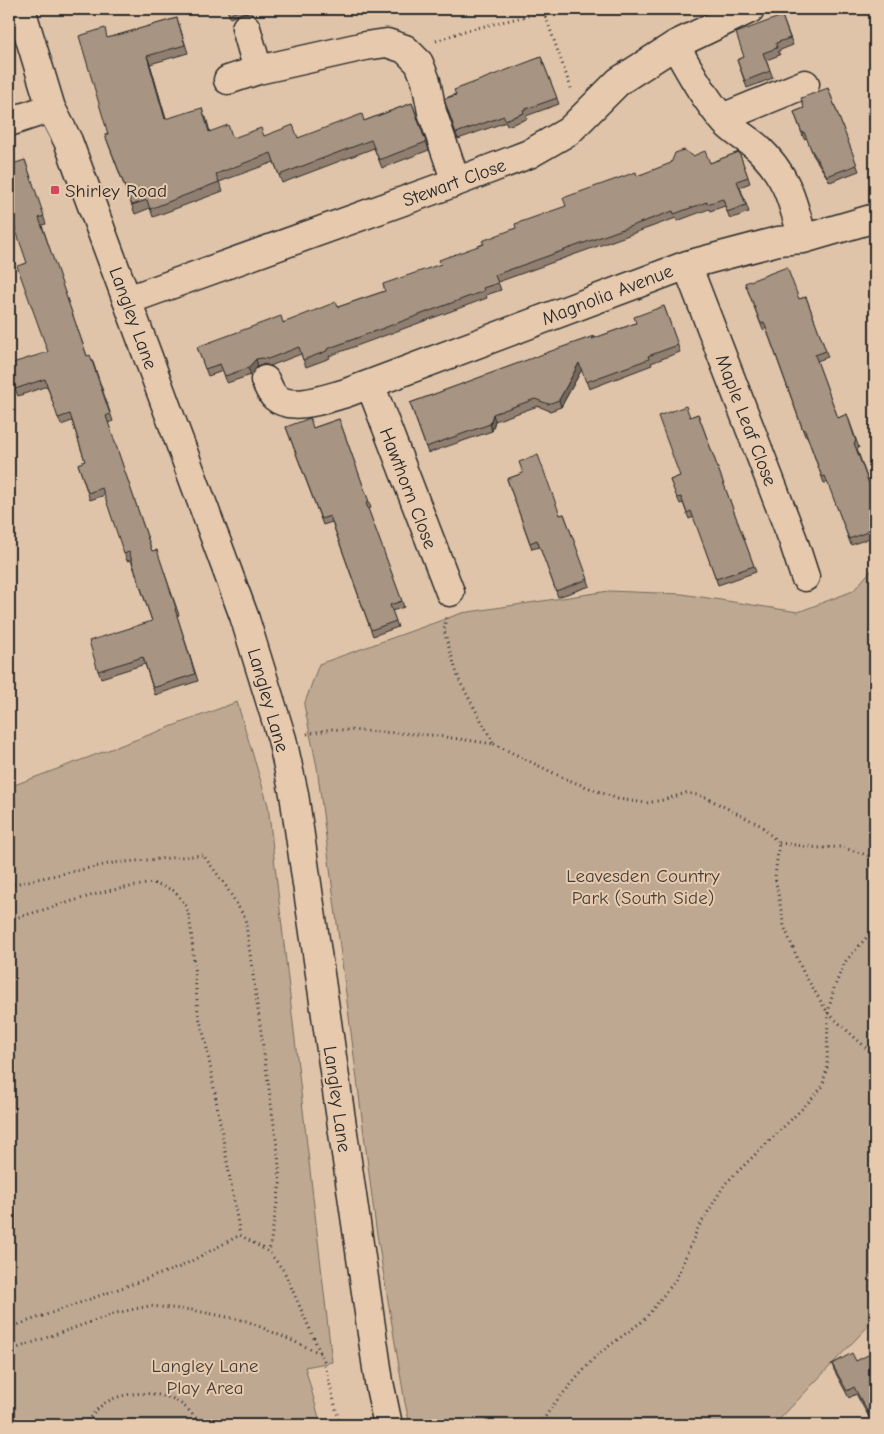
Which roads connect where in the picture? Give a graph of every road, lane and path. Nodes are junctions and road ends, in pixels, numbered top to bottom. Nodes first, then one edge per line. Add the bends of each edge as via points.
1 (20, 9) edge
2 (556, 9) edge
3 (750, 9) edge
4 (544, 12) junction
5 (246, 28) dead end
6 (675, 45) junction
7 (412, 56) junction
8 (258, 70) junction
9 (228, 80) dead end
10 (804, 84) dead end
11 (51, 108) junction
12 (581, 118) junction
13 (722, 118) junction
14 (9, 122) edge
15 (456, 182) junction
16 (875, 218) edge
17 (803, 239) junction
18 (687, 265) junction
19 (128, 300) junction
20 (265, 380) dead end
21 (358, 388) junction
22 (804, 577) dead end
23 (450, 592) joint
24 (282, 739) junction
25 (494, 744) junction
26 (778, 844) junction
27 (875, 860) edge
28 (9, 885) edge
29 (9, 920) edge
30 (875, 928) edge
31 (828, 1013) junction
32 (875, 1056) edge
33 (240, 1235) junction
34 (269, 1252) junction
35 (9, 1328) edge
36 (9, 1351) edge
37 (321, 1354) junction
38 (84, 1425) edge
39 (201, 1425) edge
40 (340, 1425) edge
41 (388, 1425) edge
42 (540, 1425) edge

1 - 11 street, Langley Lane
2 - 4 path
3 - 6 street, Stewart Close
4 - 7 path via 464,31 426,45
4 - 12 path
5 - 8 street
6 - 12 street, Stewart Close via 619,81
6 - 13 street
7 - 8 street via 405,49 387,43
7 - 15 street via 419,63 426,81 432,112
8 - 9 street
10 - 13 street
11 - 14 street
11 - 19 street, Langley Lane via 68,141
12 - 15 street, Stewart Close via 569,130 528,154
13 - 17 street via 775,166 790,193
15 - 19 street, Stewart Close
16 - 17 street, Magnolia Avenue
17 - 18 street, Magnolia Avenue via 778,241
18 - 21 street, Magnolia Avenue
18 - 22 street, Maple Leaf Close via 793,540
19 - 24 street, Langley Lane via 244,616
20 - 21 street, Magnolia Avenue via 273,396 294,404 315,402
21 - 23 street, Hawthorn Close
23 - 25 path via 444,631 459,680
24 - 25 path via 331,729 431,735
24 - 41 street, Langley Lane via 294,794 379,1382
25 - 26 path via 566,779 618,799 646,803 686,793 703,796 760,825
26 - 27 path via 841,848
26 - 31 path via 775,876 784,926 803,972
28 - 34 path via 113,863 203,855 224,883 245,918 278,1153 280,1184
29 - 33 path via 107,891 153,883 175,891 187,907 198,1013
30 - 31 path via 845,962
31 - 32 path
31 - 42 path via 827,1068 822,1086 725,1184 698,1228 675,1281 644,1320 597,1355 553,1405
33 - 34 path
33 - 35 path via 180,1267
34 - 37 path via 284,1271
36 - 37 path via 116,1313 148,1306 192,1310 247,1321
37 - 40 path
38 - 39 path via 105,1403 137,1394 173,1399

